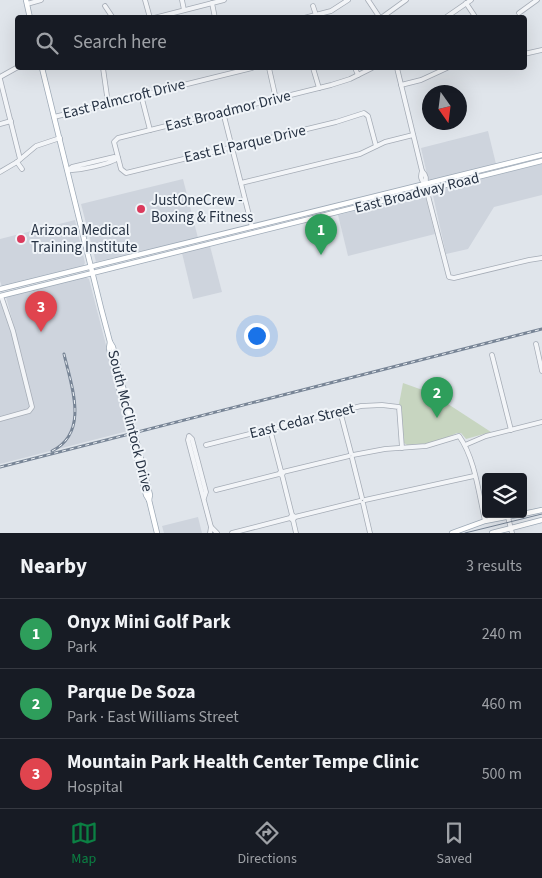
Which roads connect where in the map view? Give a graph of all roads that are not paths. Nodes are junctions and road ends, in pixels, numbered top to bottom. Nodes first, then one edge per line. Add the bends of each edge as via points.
1 (41, 0) edge
2 (145, 0) edge
3 (182, 0) edge
4 (224, 0) edge
5 (348, 0) edge
6 (368, 0) edge
7 (406, 0) edge
8 (471, 0) edge
9 (537, 0) edge
10 (26, 2) edge
11 (212, 3) junction
12 (466, 3) junction
13 (105, 6) dead end
14 (313, 6) dead end
15 (184, 10) junction
16 (331, 11) junction
17 (519, 13) dead end
18 (29, 15) edge
19 (111, 15) edge
20 (149, 15) edge
21 (165, 15) edge
22 (214, 15) edge
23 (316, 15) joint
24 (333, 15) edge
25 (378, 15) edge
26 (384, 15) edge
27 (449, 15) edge
28 (474, 15) edge
29 (542, 50) edge
30 (527, 53) edge
31 (15, 70) edge
32 (42, 70) edge
33 (103, 70) edge
34 (228, 70) edge
35 (243, 70) edge
36 (269, 70) edge
37 (314, 70) edge
38 (356, 70) edge
39 (368, 70) edge
40 (397, 70) edge
41 (443, 70) edge
42 (229, 73) junction
43 (358, 75) junction
44 (0, 78) edge
45 (401, 85) junction
46 (319, 88) junction
47 (142, 95) junction
48 (276, 98) junction
49 (108, 103) junction
50 (223, 112) junction
51 (54, 117) junction
52 (10, 121) junction
53 (0, 124) edge
54 (150, 130) junction
55 (413, 135) junction
56 (60, 138) junction
57 (376, 146) junction
58 (232, 147) junction
59 (542, 155) edge
60 (118, 158) junction
61 (18, 160) junction
62 (542, 161) edge
63 (497, 166) junction
64 (22, 169) dead end
65 (68, 170) junction
66 (0, 172) edge
67 (123, 172) joint
68 (499, 172) junction
69 (241, 184) junction
70 (425, 184) junction
71 (426, 190) junction
72 (338, 206) junction
73 (339, 212) junction
74 (252, 227) junction
75 (254, 233) junction
76 (174, 246) junction
77 (175, 252) junction
78 (542, 258) edge
79 (91, 267) junction
80 (92, 273) junction
81 (29, 282) junction
82 (0, 289) edge
83 (18, 291) junction
84 (0, 295) edge
85 (536, 344) dead end
86 (492, 355) dead end
87 (542, 371) edge
88 (340, 411) junction
89 (0, 419) edge
90 (542, 422) edge
91 (270, 429) junction
92 (511, 430) junction
93 (206, 445) dead end
94 (465, 445) junction
95 (402, 448) junction
96 (351, 456) junction
97 (281, 473) junction
98 (474, 476) junction
99 (216, 490) dead end
100 (204, 498) junction
101 (362, 500) junction
102 (542, 510) edge
103 (527, 513) edge
104 (292, 518) junction
105 (504, 518) edge
106 (508, 518) edge
107 (542, 520) edge
108 (486, 522) junction
109 (211, 526) junction
110 (511, 531) edge
111 (157, 533) edge
112 (210, 533) edge
113 (217, 533) edge
114 (232, 533) edge
115 (296, 533) edge
116 (370, 533) edge
117 (452, 533) edge
118 (492, 533) edge

1 - 10 street
2 - 20 street
3 - 15 street
4 - 11 street
5 - 16 street
6 - 25 street
7 - 26 street
8 - 12 street
9 - 17 street
10 - 18 main road
11 - 15 street
11 - 22 street
12 - 27 street
12 - 28 street
13 - 19 street
14 - 23 street
15 - 21 street
16 - 23 street
16 - 24 street
29 - 30 street
31 - 44 street
32 - 51 main road, South McClintock Drive
33 - 49 street
34 - 42 street
35 - 42 street, East Palmcroft Drive
36 - 48 street
37 - 46 street
38 - 43 street
39 - 43 street, East Broadmor Drive
40 - 45 street
41 - 45 street
42 - 47 street, East Palmcroft Drive
43 - 46 street, East Broadmor Drive
44 - 52 street
45 - 55 street
46 - 48 street, East Broadmor Drive
47 - 49 street, East Palmcroft Drive
47 - 54 street
48 - 50 street, East Broadmor Drive
49 - 51 street, East Palmcroft Drive
50 - 54 street, East Broadmor Drive
50 - 58 street
51 - 56 main road, South McClintock Drive
52 - 53 street
52 - 61 street
54 - 60 street, East Broadmor Drive via 116,139 114,144
55 - 57 street
55 - 70 street
56 - 61 street, East Palmcroft Drive via 36,146
56 - 65 main road, South McClintock Drive
57 - 58 street, East El Parque Drive via 366,114
57 - 69 street via 360,154
58 - 67 street, East El Parque Drive
58 - 69 street
59 - 63 main road, East Broadway Road
60 - 65 street
60 - 67 street, East Broadmor Drive
61 - 64 street
61 - 66 street, East Palmcroft Drive
62 - 68 main road, East Broadway Road
63 - 68 main road
63 - 70 main road, East Broadway Road
65 - 79 main road, South McClintock Drive
68 - 71 main road, East Broadway Road
69 - 74 street
70 - 71 street
70 - 72 main road, East Broadway Road
71 - 73 main road, East Broadway Road
71 - 78 street via 451,278
72 - 73 main road
72 - 74 main road, East Broadway Road
73 - 75 main road, East Broadway Road
74 - 75 main road
74 - 76 main road, East Broadway Road
75 - 77 main road, East Broadway Road
76 - 77 main road
76 - 79 main road, East Broadway Road
77 - 80 main road, East Broadway Road
79 - 80 main road, South McClintock Drive
79 - 81 main road, East Broadway Road
80 - 83 main road, East Broadway Road
80 - 111 main road, South McClintock Drive via 148,486
81 - 82 main road, East Broadway Road
81 - 83 main road
83 - 84 main road, East Broadway Road
84 - 89 street via 13,331 32,410
85 - 87 street
86 - 92 street
88 - 91 street, East Cedar Street
88 - 95 street, East Cedar Street via 367,405 399,407
88 - 96 street
90 - 92 street
91 - 93 street, East Cedar Street
91 - 97 street
92 - 94 street
94 - 95 street via 458,436 431,445
94 - 98 street
95 - 96 street
96 - 97 street
96 - 101 street
97 - 99 street
97 - 104 street
98 - 101 street
98 - 108 street
100 - 100 street via 206,492 189,436 201,494
100 - 109 street
101 - 104 street
101 - 116 street
102 - 103 main road
104 - 114 street
104 - 115 street
105 - 108 main road
106 - 110 street
107 - 110 main road
108 - 117 main road
109 - 112 street
109 - 113 street
110 - 118 main road

